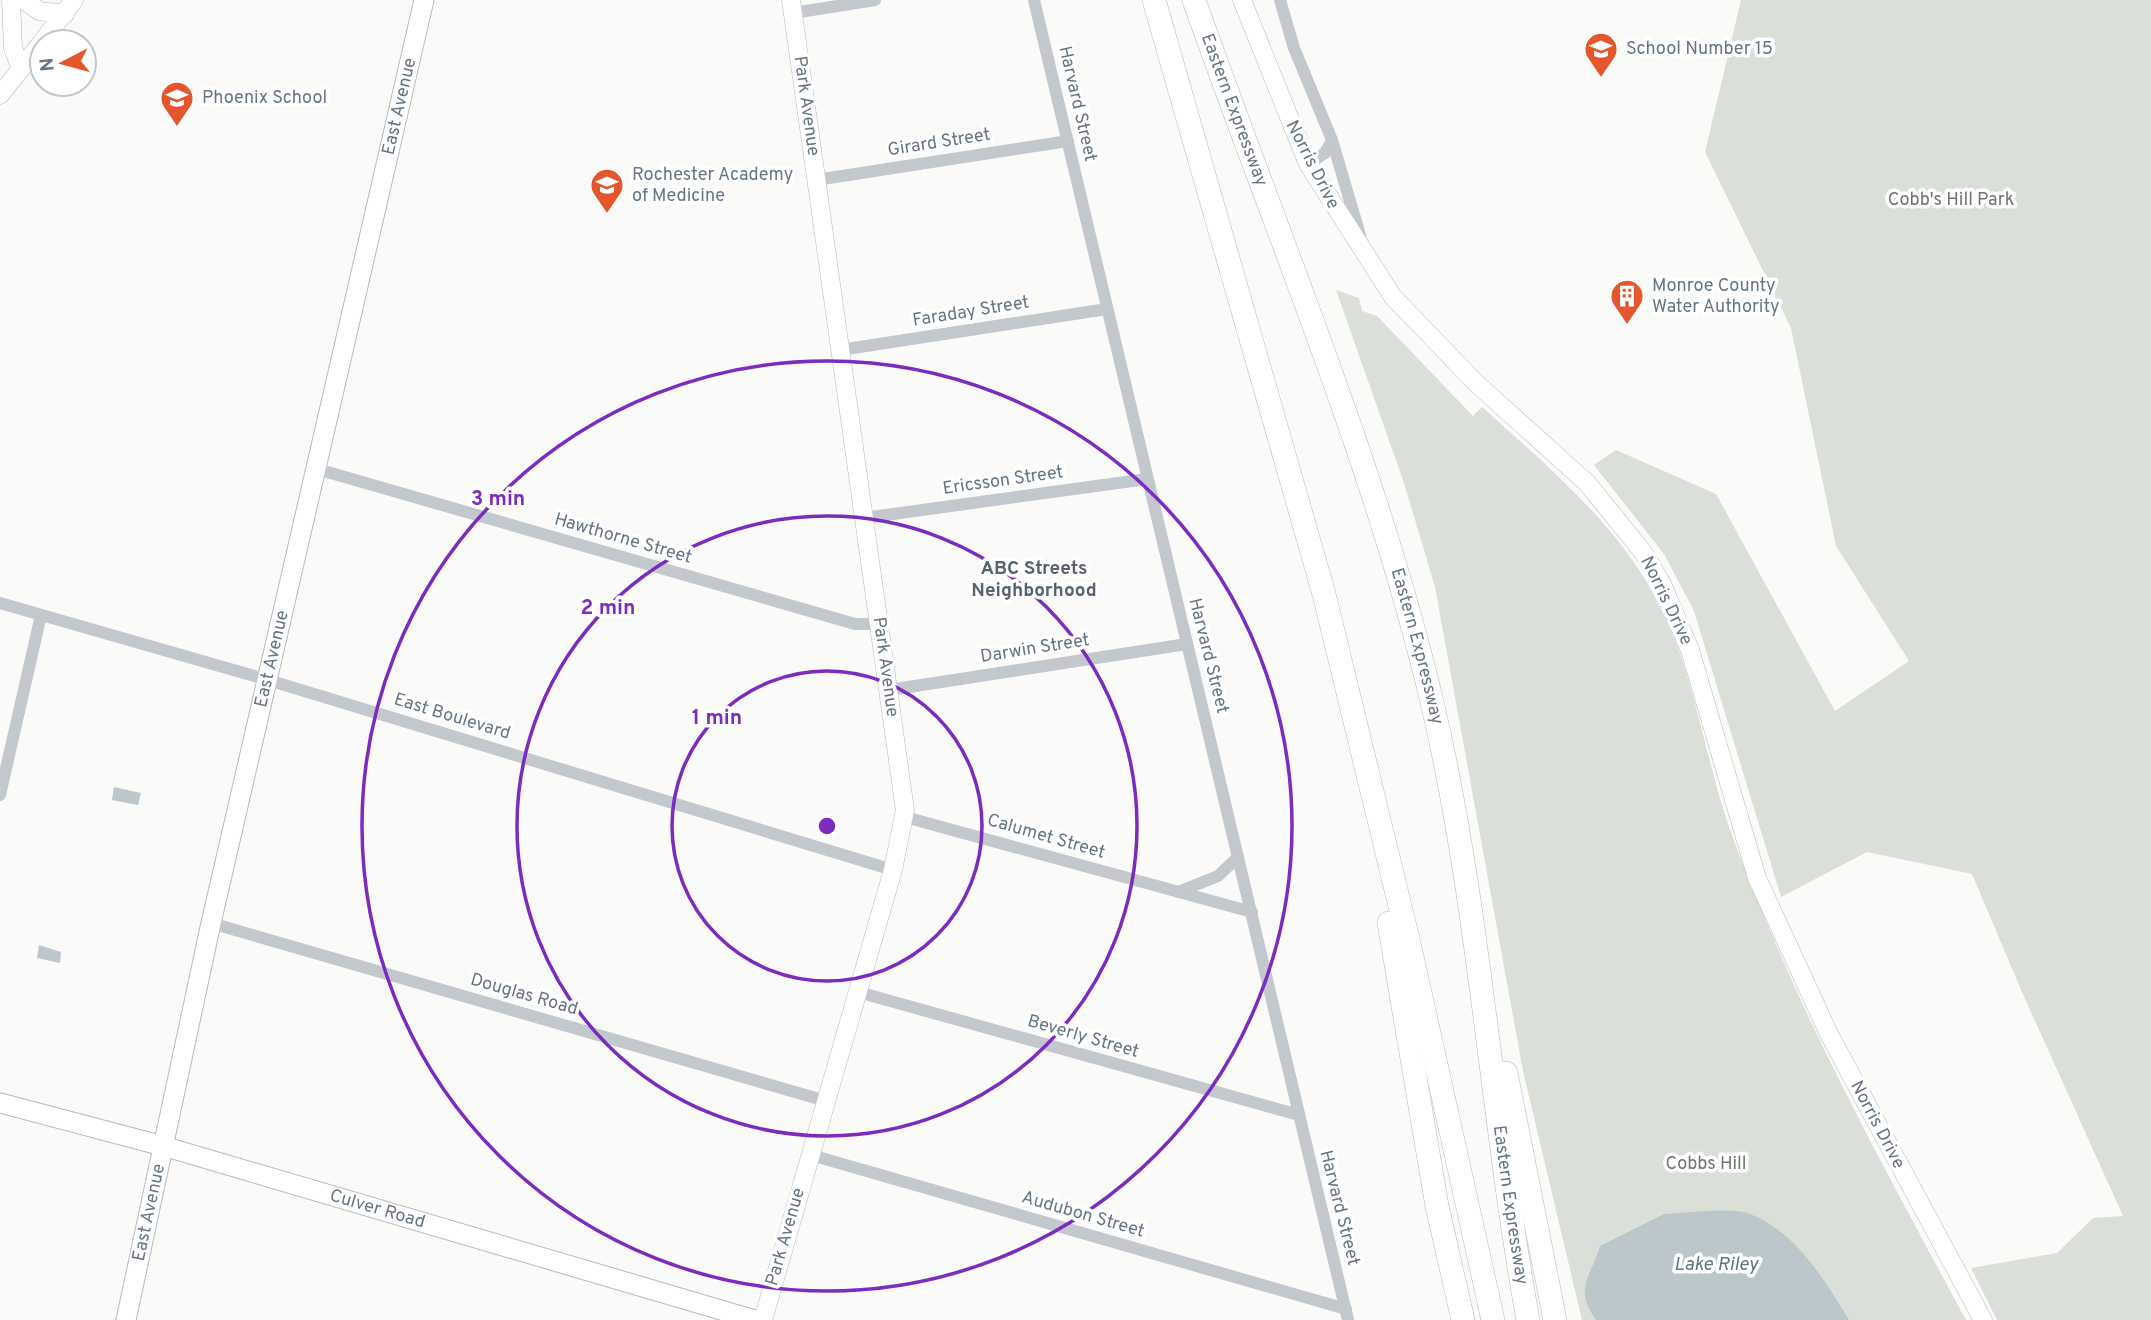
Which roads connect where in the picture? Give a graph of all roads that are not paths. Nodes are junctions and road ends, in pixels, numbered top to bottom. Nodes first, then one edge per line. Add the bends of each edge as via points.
1 (11, 0) edge
2 (24, 0) edge
3 (424, 0) edge
4 (875, 0) edge
5 (1034, 0) edge
6 (1154, 0) edge
7 (1194, 0) edge
8 (1242, 0) edge
9 (1280, 0) edge
10 (792, 6) edge
11 (70, 7) edge
12 (53, 28) edge
13 (28, 60) edge
14 (21, 69) junction
15 (0, 95) edge
16 (1332, 140) junction
17 (1068, 141) junction
18 (1308, 164) junction
19 (816, 180) junction
20 (1372, 269) junction
21 (1107, 309) junction
22 (840, 350) junction
23 (317, 469) junction
24 (1147, 479) junction
25 (864, 518) junction
26 (0, 603) edge
27 (41, 615) junction
28 (879, 624) junction
29 (1187, 644) junction
30 (268, 680) junction
31 (888, 690) junction
32 (1358, 733) junction
33 (0, 795) edge
34 (905, 817) junction
35 (1238, 857) junction
36 (1463, 865) junction
37 (893, 870) junction
38 (1178, 892) junction
39 (1252, 912) junction
40 (211, 923) junction
41 (858, 992) junction
42 (826, 1101) junction
43 (0, 1102) edge
44 (1299, 1115) junction
45 (163, 1146) junction
46 (811, 1155) junction
47 (1347, 1315) edge
48 (126, 1320) edge
49 (755, 1320) edge
50 (763, 1320) edge
51 (1463, 1320) edge
52 (1493, 1320) edge
53 (1528, 1320) edge
54 (1555, 1320) edge
55 (1983, 1320) edge

1 - 14 street via 13,48
2 - 11 street via 39,11
3 - 23 main road, East Avenue
4 - 10 street
5 - 17 street, Harvard Street
6 - 32 highway, Eastern Expressway via 1288,458
7 - 36 highway, Eastern Expressway via 1387,541 1437,725
8 - 18 street, Norris Drive
9 - 16 street via 1294,48
10 - 19 street, Park Avenue
11 - 12 street
13 - 14 street
14 - 15 street
16 - 18 street via 1325,153
16 - 20 street
17 - 19 street, Girard Street
17 - 21 street, Harvard Street
18 - 20 street, Norris Drive
19 - 22 street, Park Avenue
20 - 55 street, Norris Drive via 1393,298 1458,366 1587,483 1643,552 1690,650 1757,878 1829,1034
21 - 22 street, Faraday Street
21 - 24 street, Harvard Street
22 - 25 street, Park Avenue
23 - 28 street, Hawthorne Street via 855,624
23 - 30 main road, East Avenue
24 - 25 street, Ericsson Street
24 - 29 street, Harvard Street
25 - 28 street, Park Avenue
26 - 27 street, East Boulevard
27 - 30 street, East Boulevard
27 - 33 street
28 - 31 street, Park Avenue
29 - 31 street, Darwin Street
29 - 35 street, Harvard Street
30 - 37 street, East Boulevard
30 - 40 main road, East Avenue
31 - 34 street, Park Avenue
32 - 51 highway via 1432,1181
32 - 52 highway, Eastern Expressway
34 - 37 street, Park Avenue
34 - 38 street, Calumet Street
35 - 38 street via 1218,876
35 - 39 street, Harvard Street
36 - 53 highway, Eastern Expressway
36 - 54 highway
37 - 41 street, Park Avenue
38 - 39 street, Calumet Street
39 - 44 street, Harvard Street
40 - 42 street, Douglas Road
40 - 45 main road, East Avenue
41 - 42 street, Park Avenue
41 - 44 street, Beverly Street
42 - 46 street, Park Avenue
43 - 45 main road, Culver Road
44 - 47 street, Harvard Street
45 - 48 main road, East Avenue
45 - 49 main road, Culver Road
46 - 47 street, Audubon Street
46 - 50 street, Park Avenue

